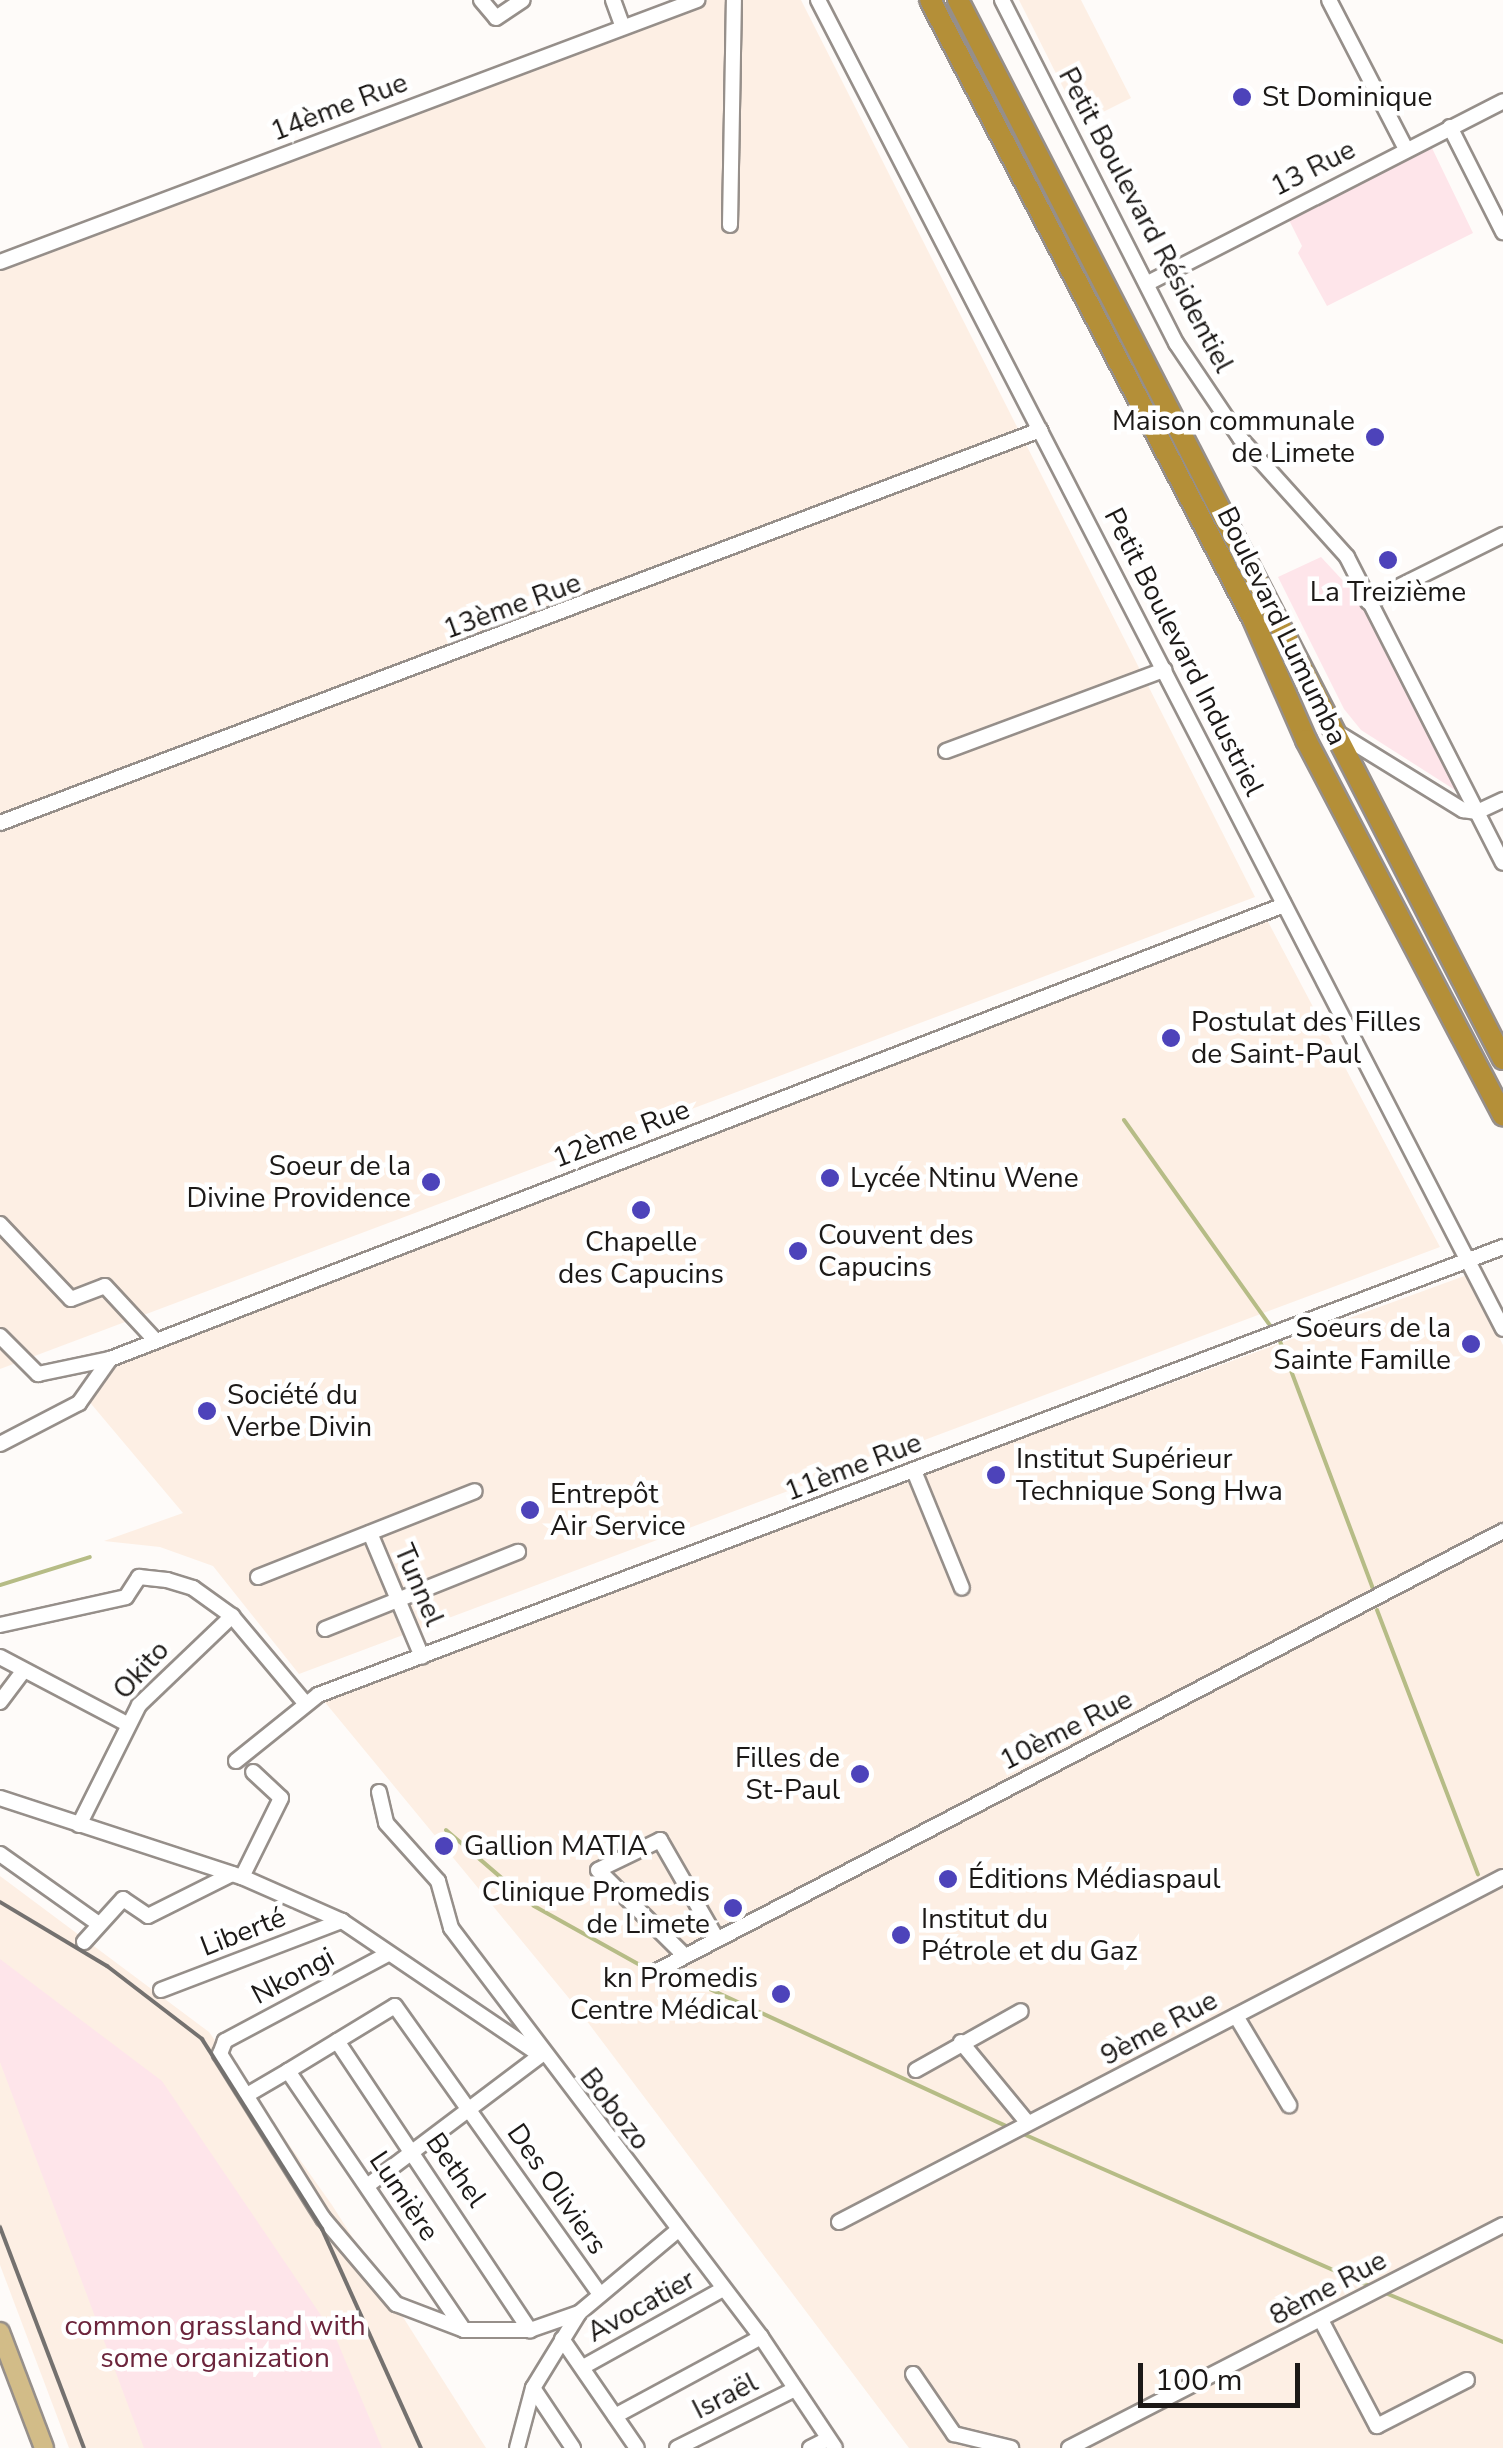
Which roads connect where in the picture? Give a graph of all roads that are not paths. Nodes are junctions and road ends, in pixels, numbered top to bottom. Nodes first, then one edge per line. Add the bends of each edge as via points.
1 (481, 0) edge
2 (523, 0) edge
3 (613, 0) edge
4 (696, 0) edge
5 (734, 0) edge
6 (818, 0) edge
7 (930, 0) edge
8 (958, 0) edge
9 (1002, 0) edge
10 (1329, 0) edge
11 (623, 27) junction
12 (1503, 102) edge
13 (1450, 127) junction
14 (1406, 149) junction
15 (730, 225) dead end
16 (1503, 232) edge
17 (0, 262) edge
18 (1148, 283) junction
19 (1040, 430) junction
20 (1503, 535) edge
21 (1368, 602) junction
22 (1164, 670) junction
23 (1332, 730) junction
24 (946, 751) dead end
25 (1503, 800) edge
26 (1477, 812) junction
27 (0, 823) edge
28 (1503, 863) edge
29 (1284, 906) junction
30 (1503, 1059) edge
31 (1503, 1116) edge
32 (0, 1224) edge
33 (1503, 1247) edge
34 (1468, 1262) junction
35 (1503, 1329) edge
36 (0, 1336) edge
37 (155, 1340) junction
38 (110, 1360) junction
39 (0, 1444) edge
40 (914, 1470) junction
41 (475, 1491) dead end
42 (1503, 1531) edge
43 (370, 1533) junction
44 (518, 1552) dead end
45 (258, 1578) dead end
46 (962, 1588) dead end
47 (398, 1600) junction
48 (232, 1616) junction
49 (0, 1625) edge
50 (325, 1629) dead end
51 (422, 1657) junction
52 (0, 1658) edge
53 (21, 1674) junction
54 (0, 1702) edge
55 (305, 1704) junction
56 (127, 1724) junction
57 (236, 1761) dead end
58 (253, 1772) dead end
59 (378, 1792) dead end
60 (0, 1798) edge
61 (79, 1825) junction
62 (0, 1854) edge
63 (237, 1876) junction
64 (1503, 1877) edge
65 (342, 1921) junction
66 (99, 1924) junction
67 (717, 1939) junction
68 (84, 1942) dead end
69 (386, 1955) junction
70 (686, 1956) junction
71 (652, 1973) dead end
72 (162, 1990) dead end
73 (1021, 2011) dead end
74 (1236, 2016) junction
75 (337, 2041) junction
76 (961, 2042) junction
77 (541, 2056) junction
78 (916, 2070) dead end
79 (288, 2071) junction
80 (246, 2095) junction
81 (1289, 2105) dead end
82 (473, 2113) junction
83 (1026, 2122) junction
84 (414, 2152) junction
85 (366, 2186) junction
86 (839, 2222) dead end
87 (1503, 2225) edge
88 (678, 2230) junction
89 (723, 2289) junction
90 (600, 2294) junction
91 (579, 2313) junction
92 (1322, 2320) junction
93 (464, 2330) junction
94 (530, 2330) junction
95 (0, 2332) edge
96 (761, 2338) junction
97 (562, 2339) junction
98 (583, 2367) junction
99 (913, 2374) dead end
100 (1467, 2380) dead end
101 (533, 2388) junction
102 (794, 2389) junction
103 (616, 2416) junction
104 (831, 2443) edge
105 (44, 2448) edge
106 (517, 2448) edge
107 (573, 2448) edge
108 (637, 2448) edge
109 (677, 2448) edge
110 (810, 2448) edge
111 (1010, 2448) edge
112 (1069, 2448) edge

1 - 2 street via 496,18
3 - 11 street
4 - 11 street, 14ème Rue
5 - 15 street
6 - 19 street, Petit Boulevard Industriel
7 - 31 highway, Boulevard Lumumba via 1254,619 1306,740
8 - 23 highway, Boulevard Lumumba
9 - 18 street, Petit Boulevard Résidentiel
10 - 14 street
11 - 17 street, 14ème Rue
12 - 13 street, 13 Rue
13 - 14 street, 13 Rue
13 - 16 street
14 - 18 street, 13 Rue
18 - 21 street, Petit Boulevard Résidentiel via 1195,374 1240,438 1347,557
19 - 22 street, Petit Boulevard Industriel
19 - 27 street, 13ème Rue
20 - 21 street
21 - 26 street, Petit Boulevard Résidentiel
22 - 24 street
22 - 29 street, Petit Boulevard Industriel
23 - 26 street
23 - 30 highway, Boulevard Lumumba
25 - 26 street
26 - 28 street, Petit Boulevard Résidentiel
29 - 34 street, Petit Boulevard Industriel
29 - 37 street, 12ème Rue
32 - 37 street via 72,1299 105,1286
33 - 34 street, 11ème Rue
34 - 35 street, Petit Boulevard Industriel
34 - 40 street, 11ème Rue
36 - 38 street via 38,1374
37 - 38 street, 12ème Rue
38 - 39 street, 12ème Rue via 78,1403
40 - 46 street
40 - 51 street, 11ème Rue
41 - 43 street
42 - 67 street, 10ème Rue
43 - 45 street
43 - 47 street, Tunnel
44 - 47 street
47 - 50 street
47 - 51 street, Tunnel
48 - 49 street via 193,1588 144,1576 126,1597
48 - 55 street
48 - 56 street, Okito via 150,1690
51 - 55 street, 11ème Rue
52 - 53 street
53 - 54 street
53 - 56 street
55 - 57 street, 11ème Rue
56 - 61 street, Okito
58 - 63 street via 281,1798
59 - 77 street, Bobozo via 386,1822 434,1875 451,1928 514,2007
60 - 61 street
61 - 63 street
62 - 66 street
63 - 65 street
63 - 66 street via 148,1916 123,1899
64 - 74 street, 9ème Rue
65 - 69 street
65 - 72 street, Liberté
66 - 68 street
67 - 70 street, 10ème Rue
67 - 70 street via 660,1840 598,1870
69 - 77 street
69 - 80 street, Nkongi via 225,2041 220,2054
70 - 71 street, 10ème Rue
73 - 76 street
74 - 81 street
74 - 83 street, 9ème Rue
75 - 79 street
75 - 82 street, Des Oliviers via 395,2006
75 - 84 street, Bethel
76 - 78 street
76 - 83 street
77 - 82 street
77 - 88 street, Bobozo
79 - 80 street
79 - 85 street, Lumière
80 - 93 street via 323,2218 375,2285 424,2319
82 - 84 street
82 - 90 street, Des Oliviers
83 - 86 street, 9ème Rue
84 - 85 street
84 - 94 street, Bethel
85 - 93 street, Lumière
87 - 92 street, 8ème Rue
88 - 89 street, Bobozo
88 - 90 street, Des Oliviers
89 - 96 street, Bobozo
89 - 98 street, Avocatier
90 - 91 street, Des Oliviers
91 - 94 street
91 - 97 street, Des Oliviers
92 - 100 street via 1377,2426
92 - 112 street, 8ème Rue
93 - 94 street
95 - 105 main road
96 - 102 street, Bobozo
96 - 103 street
97 - 98 street
97 - 101 street, Des Oliviers
98 - 103 street
99 - 111 street via 954,2434
101 - 106 street, Des Oliviers
101 - 107 street
102 - 104 street, Bobozo
102 - 109 street, Israël
103 - 108 street
104 - 110 street

